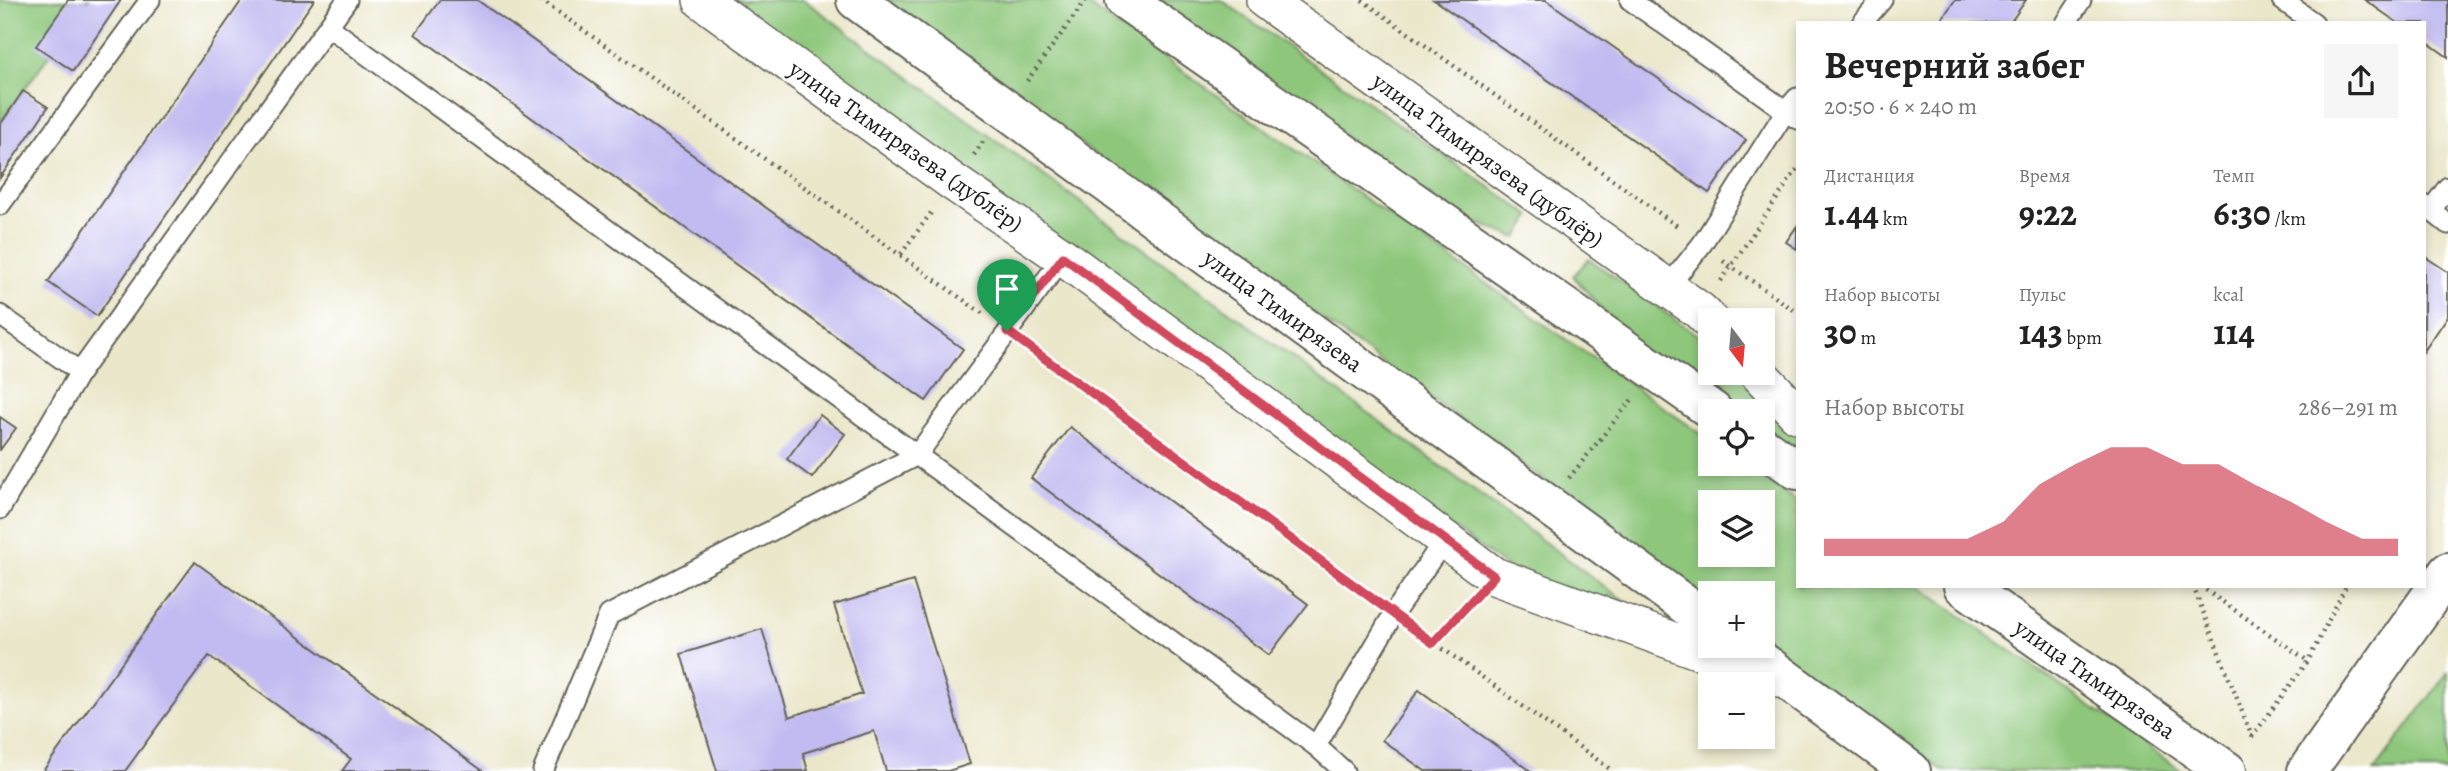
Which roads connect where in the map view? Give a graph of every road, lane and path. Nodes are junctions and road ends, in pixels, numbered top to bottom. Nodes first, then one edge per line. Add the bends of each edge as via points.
1 (150, 0) edge
2 (347, 0) edge
3 (541, 0) edge
4 (702, 0) edge
5 (856, 0) edge
6 (1125, 0) edge
7 (1265, 0) edge
8 (1362, 0) edge
9 (1630, 0) edge
10 (1882, 0) edge
11 (2081, 0) edge
12 (2281, 0) edge
13 (1864, 21) edge
14 (2067, 21) edge
15 (2311, 21) edge
16 (328, 27) junction
17 (1793, 110) edge
18 (1796, 170) edge
19 (2448, 187) edge
20 (0, 205) edge
21 (2428, 208) edge
22 (2448, 224) edge
23 (1702, 244) junction
24 (1063, 257) junction
25 (1731, 267) junction
26 (1667, 288) junction
27 (1709, 308) edge
28 (1698, 311) edge
29 (1796, 311) edge
30 (0, 315) edge
31 (1007, 331) junction
32 (1655, 371) junction
33 (80, 372) junction
34 (1769, 385) edge
35 (1698, 401) edge
36 (1796, 413) edge
37 (917, 455) junction
38 (1775, 455) edge
39 (1796, 469) edge
40 (1547, 504) junction
41 (0, 509) edge
42 (1445, 540) junction
43 (2448, 572) edge
44 (1494, 576) junction
45 (1966, 588) edge
46 (2194, 588) edge
47 (2203, 588) edge
48 (2345, 588) edge
49 (1394, 613) junction
50 (1698, 614) edge
51 (1433, 643) junction
52 (1758, 658) edge
53 (2308, 661) junction
54 (1796, 686) junction
55 (1316, 746) junction
56 (543, 771) edge
57 (1344, 771) edge
58 (1613, 771) edge
59 (1912, 771) edge
60 (2227, 771) edge
61 (2307, 771) edge

1 - 20 lane
2 - 16 lane
3 - 31 path
4 - 24 street, улица Тимирязева (дублёр) via 953,183
5 - 40 main road, улица Тимирязева
6 - 32 main road
7 - 26 street, улица Тимирязева (дублёр)
8 - 23 path
9 - 17 lane
10 - 13 lane
11 - 14 lane
12 - 15 lane
16 - 33 lane
16 - 37 lane
17 - 23 lane
18 - 25 path
19 - 21 lane
21 - 22 lane
23 - 25 path
23 - 26 lane
24 - 31 lane
24 - 42 street, улица Тимирязева (дублёр)
25 - 27 path
25 - 29 path
26 - 28 street, улица Тимирязева (дублёр)
30 - 33 lane
31 - 37 lane
31 - 49 path
32 - 35 main road
32 - 40 path
33 - 41 lane
34 - 36 street
37 - 55 lane
37 - 56 lane via 609,615
38 - 39 main road
40 - 50 main road, улица Тимирязева
42 - 44 street, улица Тимирязева (дублёр)
42 - 49 lane
43 - 61 main road
44 - 51 path
44 - 54 street, улица Тимирязева (дублёр)
45 - 60 main road, улица Тимирязева
46 - 53 path via 2252,737
47 - 53 path
48 - 53 path
49 - 51 path
49 - 55 lane
51 - 58 path
52 - 54 main road
54 - 59 main road
55 - 57 lane

